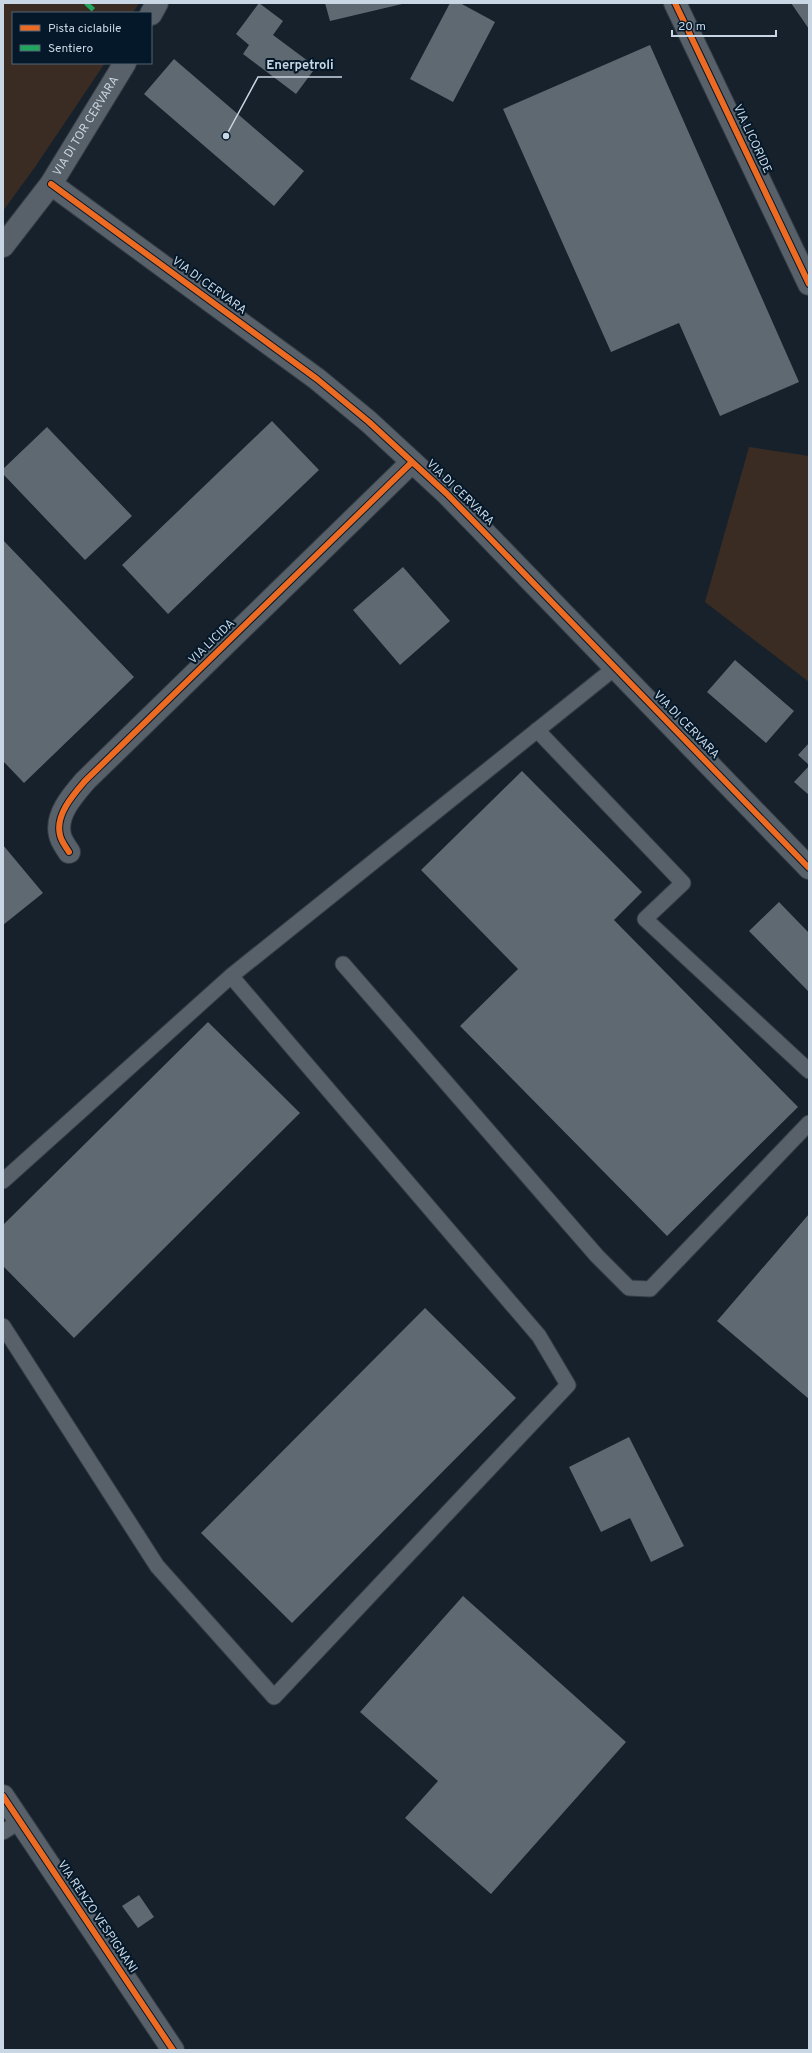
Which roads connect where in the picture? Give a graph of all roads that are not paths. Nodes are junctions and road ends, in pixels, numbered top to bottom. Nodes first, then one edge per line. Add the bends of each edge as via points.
1 (157, 3) edge
2 (675, 3) edge
3 (152, 12) edge
4 (124, 64) edge
5 (51, 184) junction
6 (3, 246) edge
7 (809, 284) edge
8 (412, 462) junction
9 (616, 667) junction
10 (537, 730) junction
11 (69, 852) dead end
12 (809, 868) edge
13 (342, 964) dead end
14 (231, 976) junction
15 (809, 1071) edge
16 (809, 1123) edge
17 (3, 1181) edge
18 (3, 1326) edge
19 (3, 1796) edge
20 (11, 1827) edge
21 (173, 2050) edge

1 - 3 street
2 - 7 street, VIA LICORIDE
4 - 5 street, VIA DI TOR CERVARA
5 - 6 street, VIA DI TOR CERVARA
5 - 8 street, VIA DI CERVARA via 317,379
8 - 9 street, VIA DI CERVARA via 447,494
8 - 11 street, VIA LICIDA via 85,781 63,812 60,823 60,835
9 - 10 lane
9 - 12 street, VIA DI CERVARA
10 - 14 lane
10 - 15 lane via 683,883 645,918
13 - 16 lane via 597,1256 629,1288 650,1289
14 - 17 lane
14 - 18 lane via 539,1336 568,1385 274,1697 156,1566
19 - 20 street, VIA RENZO VESPIGNANI
20 - 21 street, VIA RENZO VESPIGNANI

